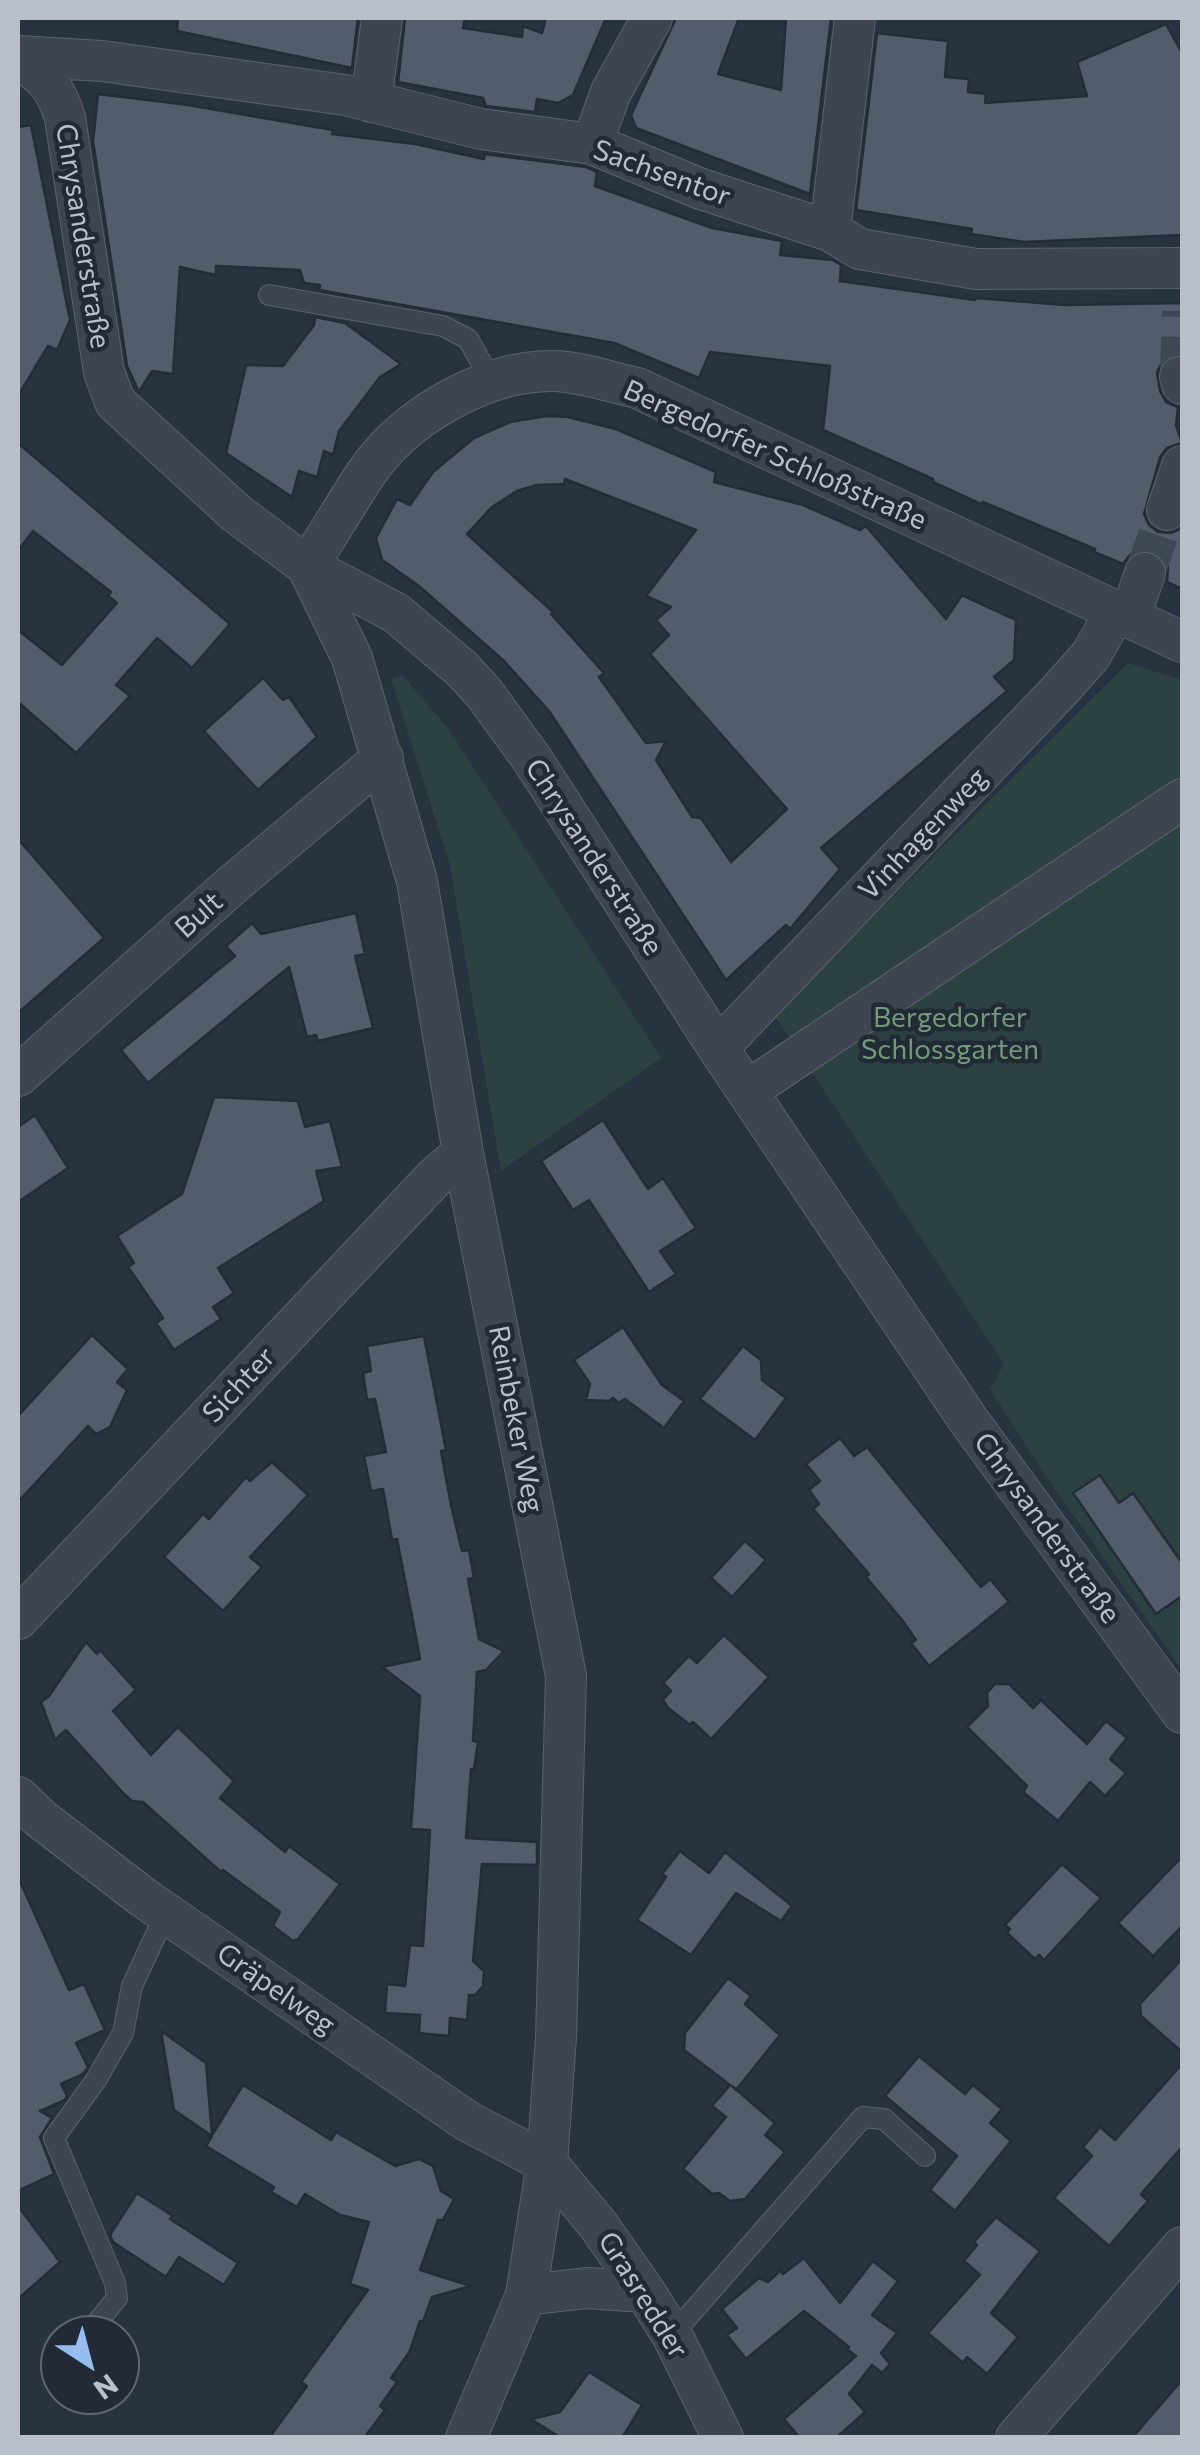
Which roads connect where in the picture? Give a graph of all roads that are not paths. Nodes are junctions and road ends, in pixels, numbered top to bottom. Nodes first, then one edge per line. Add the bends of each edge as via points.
1 (382, 18) edge
2 (652, 18) edge
3 (855, 18) edge
4 (18, 57) edge
5 (371, 102) junction
6 (592, 144) junction
7 (830, 231) junction
8 (1182, 268) edge
9 (1182, 285) edge
10 (269, 296) dead end
11 (491, 380) junction
12 (1182, 466) edge
13 (1166, 510) tunnel mouth
14 (307, 566) junction
15 (1145, 573) tunnel mouth
16 (1123, 614) junction
17 (1182, 642) edge
18 (383, 758) junction
19 (1182, 798) edge
20 (718, 1048) junction
21 (18, 1076) edge
22 (747, 1091) junction
23 (463, 1153) junction
24 (18, 1619) edge
25 (1182, 1713) edge
26 (18, 1797) edge
27 (166, 1913) junction
28 (925, 2156) dead end
29 (547, 2163) junction
30 (1182, 2248) edge
31 (645, 2292) junction
32 (526, 2295) junction
33 (103, 2315) edge
34 (672, 2335) junction
35 (466, 2438) edge
36 (723, 2438) edge
37 (1016, 2438) edge

1 - 5 street
2 - 6 street via 611,92
3 - 7 street
4 - 5 street, Sachsentor via 102,61
4 - 14 street, Chrysanderstraße via 47,80 65,118 104,372 115,402 236,514
5 - 6 street, Sachsentor via 481,130
6 - 7 street, Sachsentor
7 - 8 street, Sachsentor via 860,249 976,269
8 - 9 street
10 - 11 lane via 443,326 468,339
11 - 14 street, Bergedorfer Schloßstraße via 443,404 390,446
11 - 16 street, Bergedorfer Schloßstraße via 572,372 637,388
12 - 13 street
14 - 18 street, Reinbeker Weg via 352,658
14 - 20 street, Chrysanderstraße via 396,613 484,693
15 - 16 street, Vinhagenweg
16 - 17 street, Bergedorfer Schloßstraße
16 - 20 street, Vinhagenweg via 1060,690
18 - 21 street, Bult
18 - 23 street, Reinbeker Weg via 417,881
19 - 22 street
20 - 22 street, Chrysanderstraße
22 - 25 street, Chrysanderstraße via 966,1418
23 - 24 street, Sichter
23 - 29 street, Reinbeker Weg via 566,1676
26 - 27 street, Gräpelweg
27 - 29 street, Gräpelweg via 467,2121
27 - 33 lane via 132,1986 123,2033 54,2138 115,2283 117,2298
28 - 34 lane via 884,2119 863,2117
29 - 31 street, Grasredder
29 - 32 street, Reinbeker Weg
30 - 37 street
31 - 32 street via 587,2288
31 - 34 street, Grasredder
32 - 35 street, Reinbeker Weg
34 - 36 street, Grasredder

